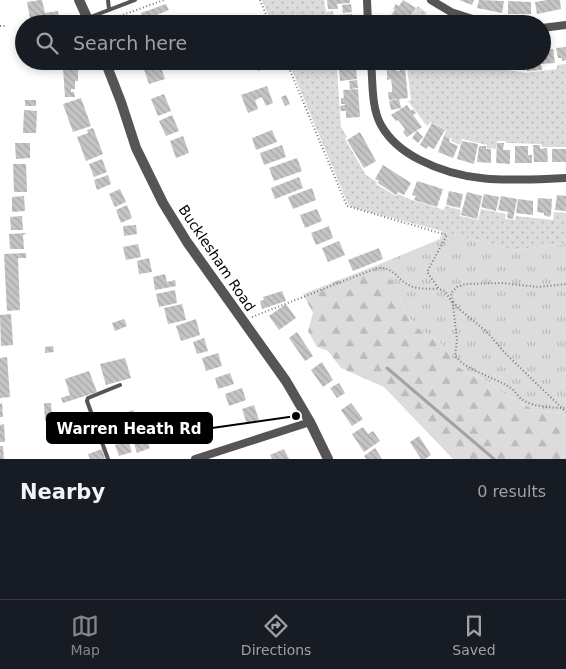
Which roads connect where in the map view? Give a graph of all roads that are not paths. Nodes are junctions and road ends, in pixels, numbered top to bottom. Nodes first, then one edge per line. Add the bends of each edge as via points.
1 (80, 0) edge
2 (108, 0) edge
3 (135, 0) edge
4 (367, 0) edge
5 (431, 0) edge
6 (109, 9) junction
7 (86, 15) edge
8 (99, 15) edge
9 (368, 15) edge
10 (461, 15) edge
11 (566, 25) edge
12 (551, 27) edge
13 (109, 70) edge
14 (372, 70) edge
15 (566, 178) edge
16 (120, 385) dead end
17 (310, 422) junction
18 (108, 459) edge
19 (195, 459) edge
20 (328, 459) edge

1 - 7 street
2 - 6 lane
3 - 6 lane
4 - 9 street
5 - 10 street
6 - 8 lane
11 - 12 street
13 - 17 street, Bucklesham Road via 136,148 163,203 286,381
14 - 15 street via 375,106 381,124 394,144 413,157 457,176 525,180
16 - 18 lane via 87,401
17 - 19 street
17 - 20 street, Bucklesham Road

